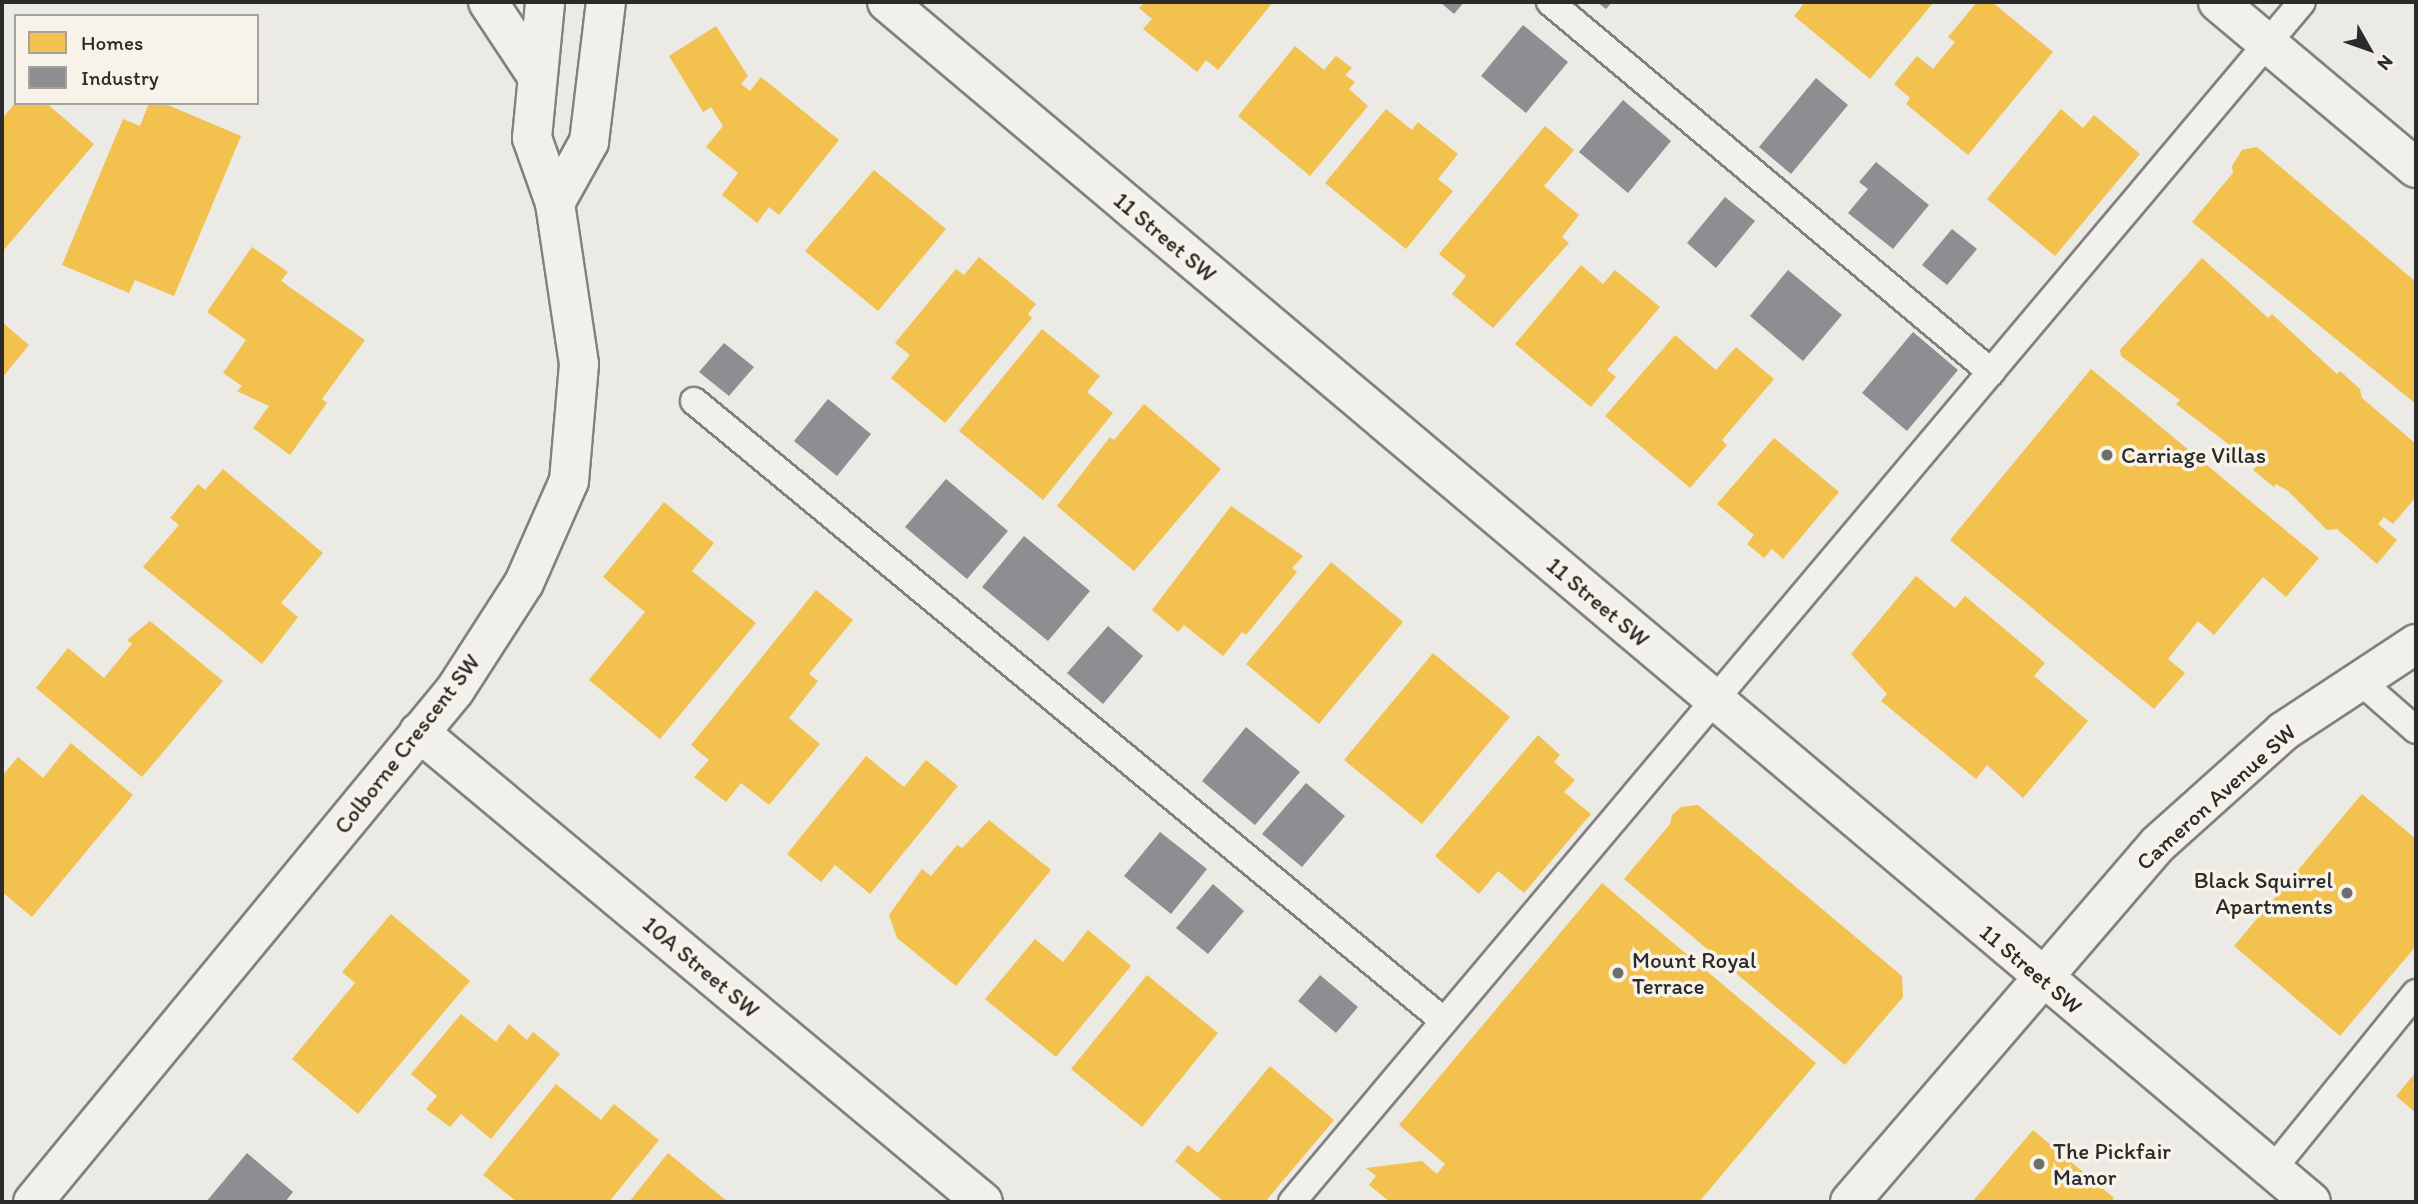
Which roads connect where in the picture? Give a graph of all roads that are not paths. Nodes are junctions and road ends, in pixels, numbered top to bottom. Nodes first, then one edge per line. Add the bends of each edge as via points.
1 (488, 2) edge
2 (545, 2) edge
3 (606, 2) edge
4 (887, 2) edge
5 (1550, 2) edge
6 (2218, 2) edge
7 (2302, 2) edge
8 (2267, 43) junction
9 (537, 76) junction
10 (2416, 168) edge
11 (555, 203) junction
12 (1991, 372) junction
13 (694, 401) dead end
14 (2416, 644) edge
15 (2360, 681) junction
16 (1715, 701) junction
17 (2416, 730) edge
18 (419, 732) junction
19 (2040, 978) junction
20 (2416, 993) edge
21 (1444, 1021) junction
22 (2272, 1170) junction
23 (33, 1202) edge
24 (983, 1202) edge
25 (1292, 1202) edge
26 (1850, 1202) edge
27 (2311, 1202) edge

1 - 9 street
2 - 9 street, Colborne Crescent SW
3 - 11 street via 589,142
4 - 16 street, 11 Street SW
5 - 12 lane
6 - 8 street
7 - 8 lane
8 - 10 street
8 - 12 lane
9 - 11 street, Colborne Crescent SW via 532,138
11 - 18 street, Colborne Crescent SW via 579,364 569,481 524,583 455,690
12 - 16 lane
13 - 21 lane
14 - 15 street, Cameron Avenue SW
15 - 17 lane
15 - 19 street, Cameron Avenue SW via 2284,731 2158,844
16 - 19 street, 11 Street SW
16 - 21 lane
18 - 23 street, Colborne Crescent SW
18 - 24 street, 10A Street SW
19 - 22 street, 11 Street SW
19 - 26 street, Cameron Avenue SW
20 - 22 lane
21 - 25 lane
22 - 27 street, 11 Street SW

